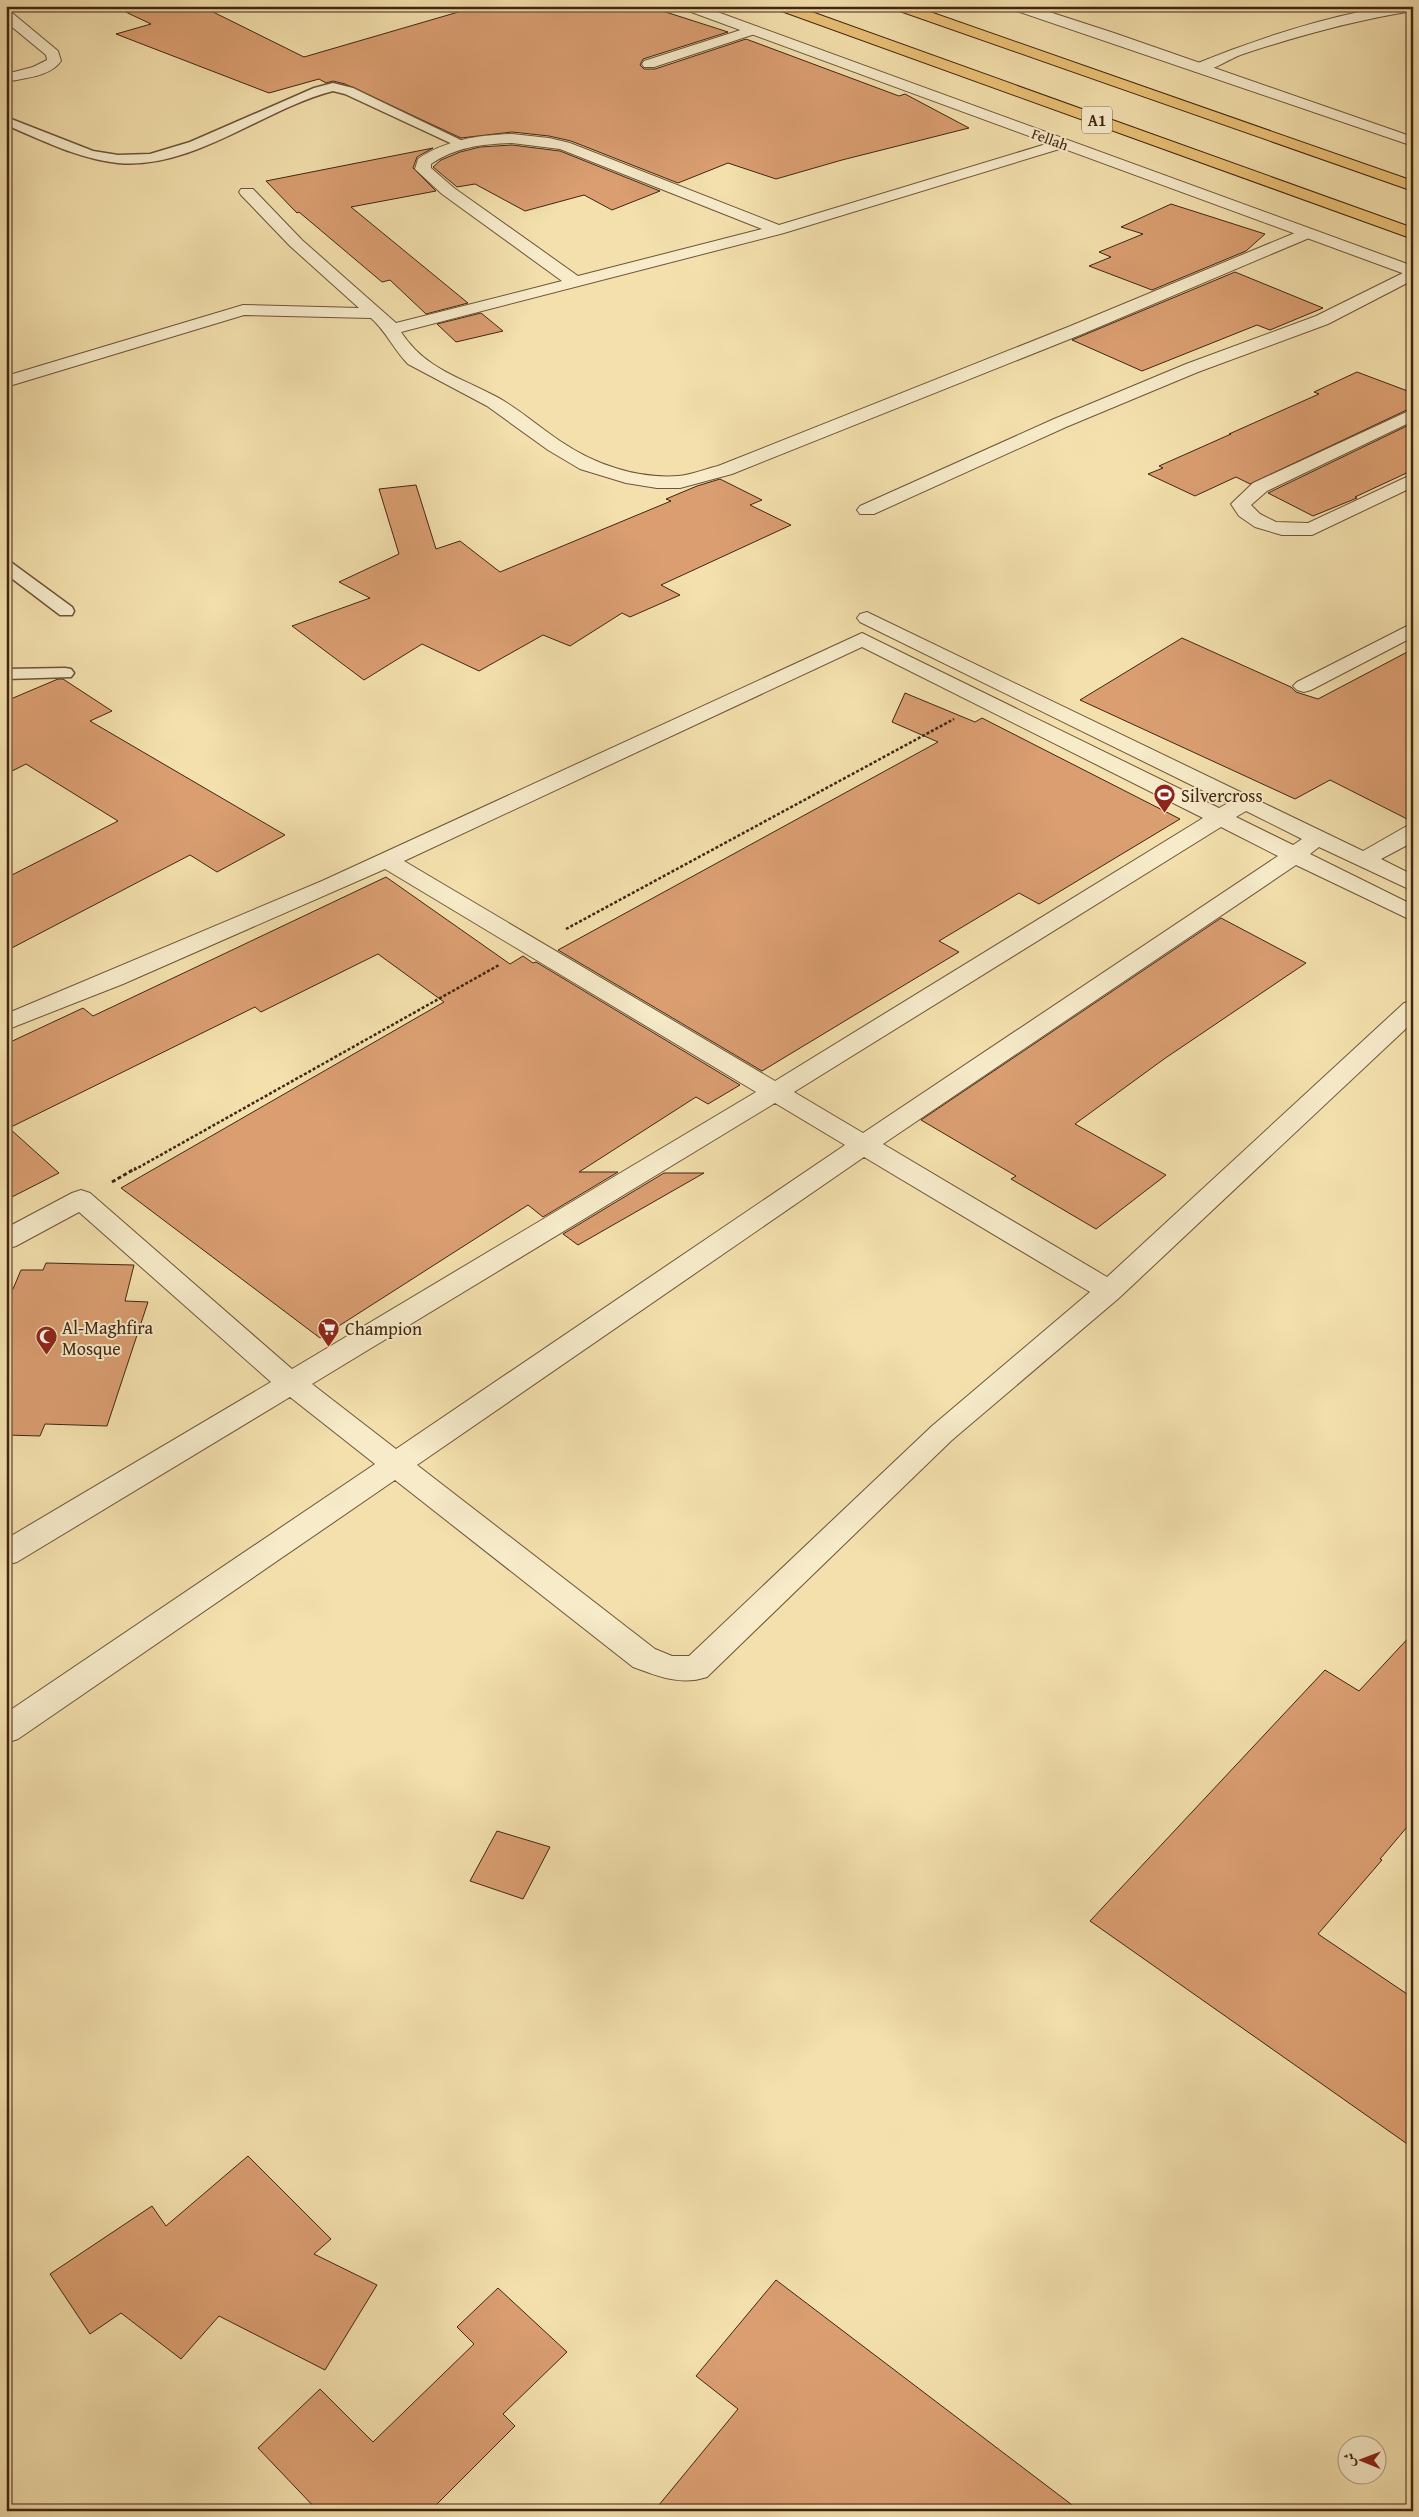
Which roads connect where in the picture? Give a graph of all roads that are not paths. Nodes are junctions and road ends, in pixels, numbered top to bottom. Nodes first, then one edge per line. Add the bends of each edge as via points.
1 (688, 6) edge
2 (781, 6) edge
3 (899, 6) edge
4 (1016, 6) edge
5 (1413, 7) edge
6 (6, 14) edge
7 (753, 30) junction
8 (649, 64) dead end
9 (1198, 68) junction
10 (6, 78) edge
11 (6, 120) edge
12 (1413, 142) edge
13 (463, 144) junction
14 (1062, 144) junction
15 (1413, 186) edge
16 (248, 192) dead end
17 (778, 230) junction
18 (1308, 233) junction
19 (1413, 234) edge
20 (1413, 273) edge
21 (576, 283) junction
22 (374, 313) junction
23 (393, 330) junction
24 (6, 382) edge
25 (1413, 414) edge
26 (1413, 480) edge
27 (867, 510) dead end
28 (6, 566) edge
29 (66, 611) dead end
30 (867, 618) dead end
31 (1413, 629) edge
32 (64, 673) dead end
33 (6, 674) edge
34 (1304, 686) dead end
35 (1245, 802) junction
36 (1220, 818) junction
37 (1413, 832) edge
38 (1317, 838) junction
39 (1296, 854) junction
40 (1363, 860) junction
41 (388, 861) junction
42 (1413, 884) edge
43 (1413, 914) edge
44 (1413, 1008) edge
45 (6, 1023) edge
46 (775, 1092) junction
47 (865, 1144) junction
48 (6, 1240) edge
49 (1108, 1291) junction
50 (292, 1382) junction
51 (396, 1466) junction
52 (9, 1546) edge
53 (6, 1730) edge

1 - 7 street, Fellah
2 - 19 highway, A1
3 - 15 highway, A1
4 - 9 street
5 - 9 street via 1326,25 1236,52
6 - 10 street via 53,54 54,61
7 - 8 street
7 - 14 street, Fellah
9 - 12 street
11 - 13 lane via 55,141 104,156 149,158 179,152 318,91 333,88 350,91
13 - 17 street via 525,137 545,140
13 - 21 street via 429,156 423,162 423,169 448,192
14 - 17 street
14 - 18 street, Fellah
16 - 22 street via 296,243
17 - 21 street
18 - 20 street, Fellah
18 - 23 street via 1074,331 725,470 680,482 626,477 587,465 493,402 414,360
20 - 27 street via 1322,320 1183,371
21 - 23 street
22 - 23 street
22 - 24 street via 243,310
25 - 26 street via 1260,487 1241,504 1245,513 1261,522 1296,531 1312,529
28 - 29 lane
30 - 35 street
31 - 34 street
32 - 33 lane
35 - 36 street
35 - 38 street
36 - 39 street
36 - 41 street via 862,639
36 - 46 street
37 - 40 street
38 - 39 street
38 - 40 street
39 - 43 street
39 - 47 street
40 - 42 street
41 - 45 street via 144,968
41 - 46 street
44 - 49 street
46 - 47 street
46 - 50 street
47 - 49 street
47 - 51 street
48 - 50 street via 81,1199
49 - 51 street via 942,1433 696,1668 672,1668 644,1658
50 - 51 street
50 - 52 street
51 - 53 street

